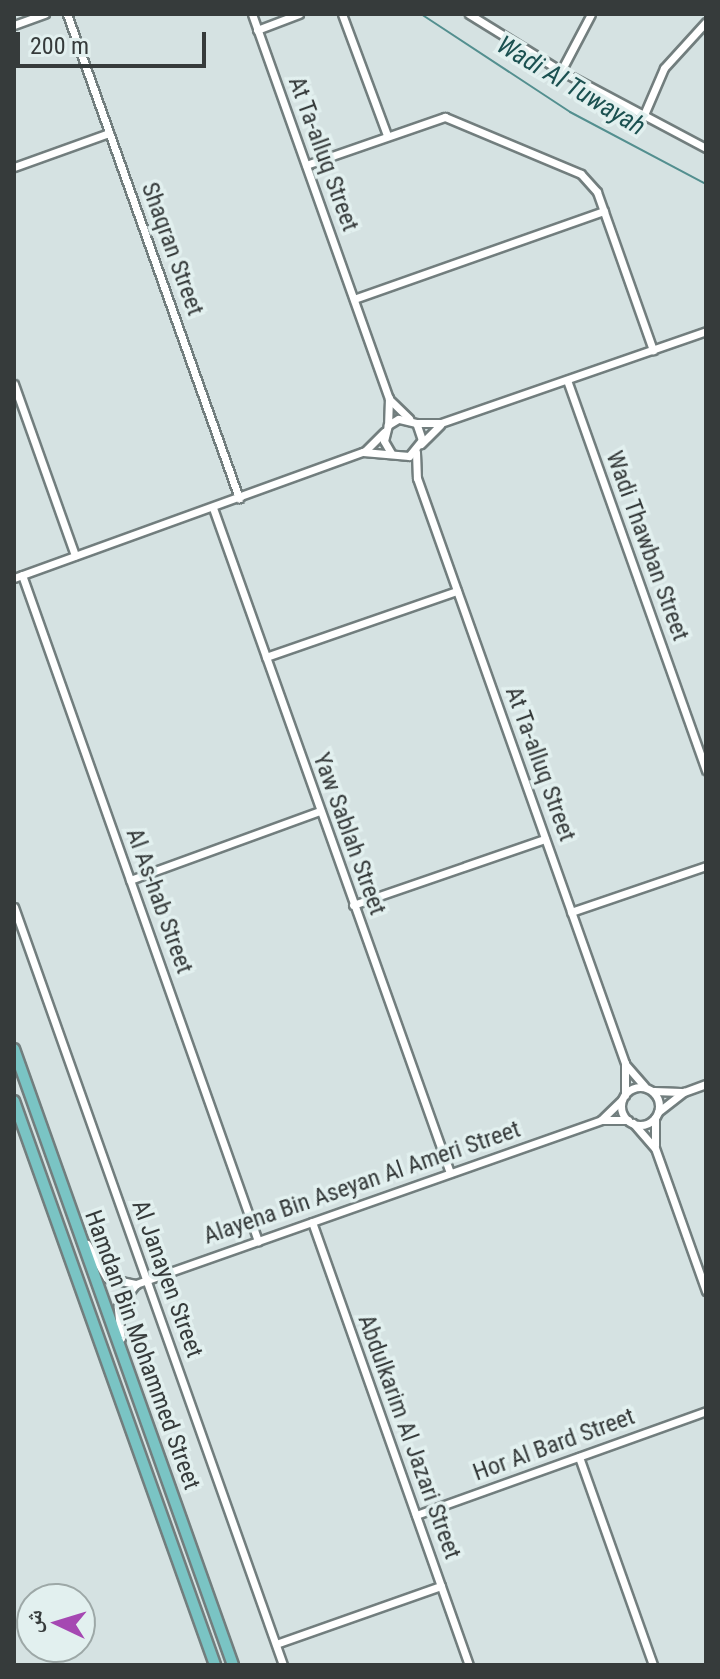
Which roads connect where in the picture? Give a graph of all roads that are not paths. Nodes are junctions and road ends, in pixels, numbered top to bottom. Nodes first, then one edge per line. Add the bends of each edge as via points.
1 (45, 14) edge
2 (67, 14) edge
3 (252, 14) edge
4 (299, 14) edge
5 (342, 14) edge
6 (469, 14) edge
7 (591, 14) edge
8 (706, 22) edge
9 (14, 25) edge
10 (257, 30) junction
11 (561, 71) junction
12 (643, 117) junction
13 (109, 133) junction
14 (387, 135) junction
15 (706, 148) edge
16 (306, 165) junction
17 (14, 167) edge
18 (604, 211) junction
19 (354, 299) junction
20 (706, 331) edge
21 (653, 350) junction
22 (567, 380) junction
23 (14, 384) edge
24 (389, 398) junction
25 (413, 421) junction
26 (441, 423) junction
27 (386, 428) junction
28 (421, 444) junction
29 (363, 452) junction
30 (416, 452) junction
31 (394, 455) junction
32 (417, 478) junction
33 (239, 498) junction
34 (213, 508) junction
35 (75, 555) junction
36 (18, 577) edge
37 (457, 591) junction
38 (266, 657) junction
39 (706, 736) edge
40 (695, 739) junction
41 (706, 770) edge
42 (320, 811) junction
43 (545, 839) junction
44 (706, 866) edge
45 (130, 880) junction
46 (353, 905) junction
47 (14, 907) edge
48 (571, 912) junction
49 (14, 1049) edge
50 (625, 1063) junction
51 (706, 1084) edge
52 (649, 1089) junction
53 (684, 1092) junction
54 (624, 1096) junction
55 (14, 1101) edge
56 (657, 1115) junction
57 (601, 1120) junction
58 (631, 1122) junction
59 (655, 1148) junction
60 (450, 1173) junction
61 (312, 1222) junction
62 (79, 1232) junction
63 (258, 1241) junction
64 (146, 1280) junction
65 (136, 1284) junction
66 (706, 1291) edge
67 (127, 1368) junction
68 (706, 1411) edge
69 (579, 1457) junction
70 (416, 1515) junction
71 (441, 1586) junction
72 (276, 1644) junction
73 (215, 1665) edge
74 (233, 1665) edge
75 (283, 1665) edge
76 (469, 1665) edge
77 (653, 1665) edge

1 - 9 street
2 - 13 street, Shaqran Street
3 - 10 street, At Ta-alluq Street
4 - 10 street
5 - 14 street
6 - 11 street
7 - 11 street
8 - 12 street via 664,68
10 - 16 street, At Ta-alluq Street
11 - 12 street
12 - 15 street
13 - 17 street
13 - 33 street, Shaqran Street
14 - 16 street
14 - 18 street via 435,118 454,120 585,177
16 - 19 street, At Ta-alluq Street
18 - 19 street
18 - 21 street
19 - 24 street, At Ta-alluq Street
20 - 21 street
21 - 22 street
22 - 26 street
22 - 40 street, Wadi Thawban Street
23 - 35 street
24 - 25 street, At Ta-alluq Street
24 - 27 street, At Ta-alluq Street
25 - 26 street
25 - 27 street
25 - 28 street
26 - 28 street
27 - 29 street
27 - 31 street
28 - 30 street
29 - 31 street
29 - 33 street
30 - 31 street
30 - 32 street, At Ta-alluq Street
31 - 32 street, At Ta-alluq Street
32 - 37 street, At Ta-alluq Street
33 - 34 street
34 - 35 street
34 - 38 street, Yaw Sablah Street
35 - 36 street
36 - 45 street, Al As-hab Street
37 - 38 street
37 - 43 street, At Ta-alluq Street
38 - 42 street, Yaw Sablah Street
39 - 40 street
40 - 41 street, Wadi Thawban Street
42 - 45 street
42 - 46 street, Yaw Sablah Street
43 - 46 street
43 - 48 street, At Ta-alluq Street
44 - 48 street
45 - 63 street, Al As-hab Street
46 - 60 street, Yaw Sablah Street
47 - 64 street, Al Janayen Street
48 - 50 street, At Ta-alluq Street
49 - 62 main road, Hamdan Bin Mohammed Street
50 - 52 street, At Ta-alluq Street
50 - 54 street, At Ta-alluq Street
51 - 53 street
52 - 53 street
52 - 54 street
52 - 56 street
53 - 56 street
54 - 57 street, Alayena Bin Aseyan Al Ameri Street
54 - 58 street, At Ta-alluq Street
55 - 73 main road, Hamdan Bin Mohammed Street
56 - 58 street, Alayena Bin Aseyan Al Ameri Street
56 - 59 street
57 - 58 street, Alayena Bin Aseyan Al Ameri Street
57 - 60 street, Alayena Bin Aseyan Al Ameri Street
58 - 59 street
59 - 66 street
60 - 61 street, Alayena Bin Aseyan Al Ameri Street
61 - 63 street, Alayena Bin Aseyan Al Ameri Street
61 - 70 street, Abdulkarim Al Jazari Street
62 - 65 street via 107,1278
62 - 67 main road, Hamdan Bin Mohammed Street
63 - 64 street, Alayena Bin Aseyan Al Ameri Street
64 - 65 street, Alayena Bin Aseyan Al Ameri Street
64 - 72 street, Al Janayen Street
65 - 67 street via 121,1298 117,1312
67 - 74 main road, Hamdan Bin Mohammed Street
68 - 69 street, Hor Al Bard Street
69 - 70 street, Hor Al Bard Street
69 - 77 street
70 - 71 street, Abdulkarim Al Jazari Street
71 - 72 street
71 - 76 street, Abdulkarim Al Jazari Street
72 - 75 street, Al Janayen Street

